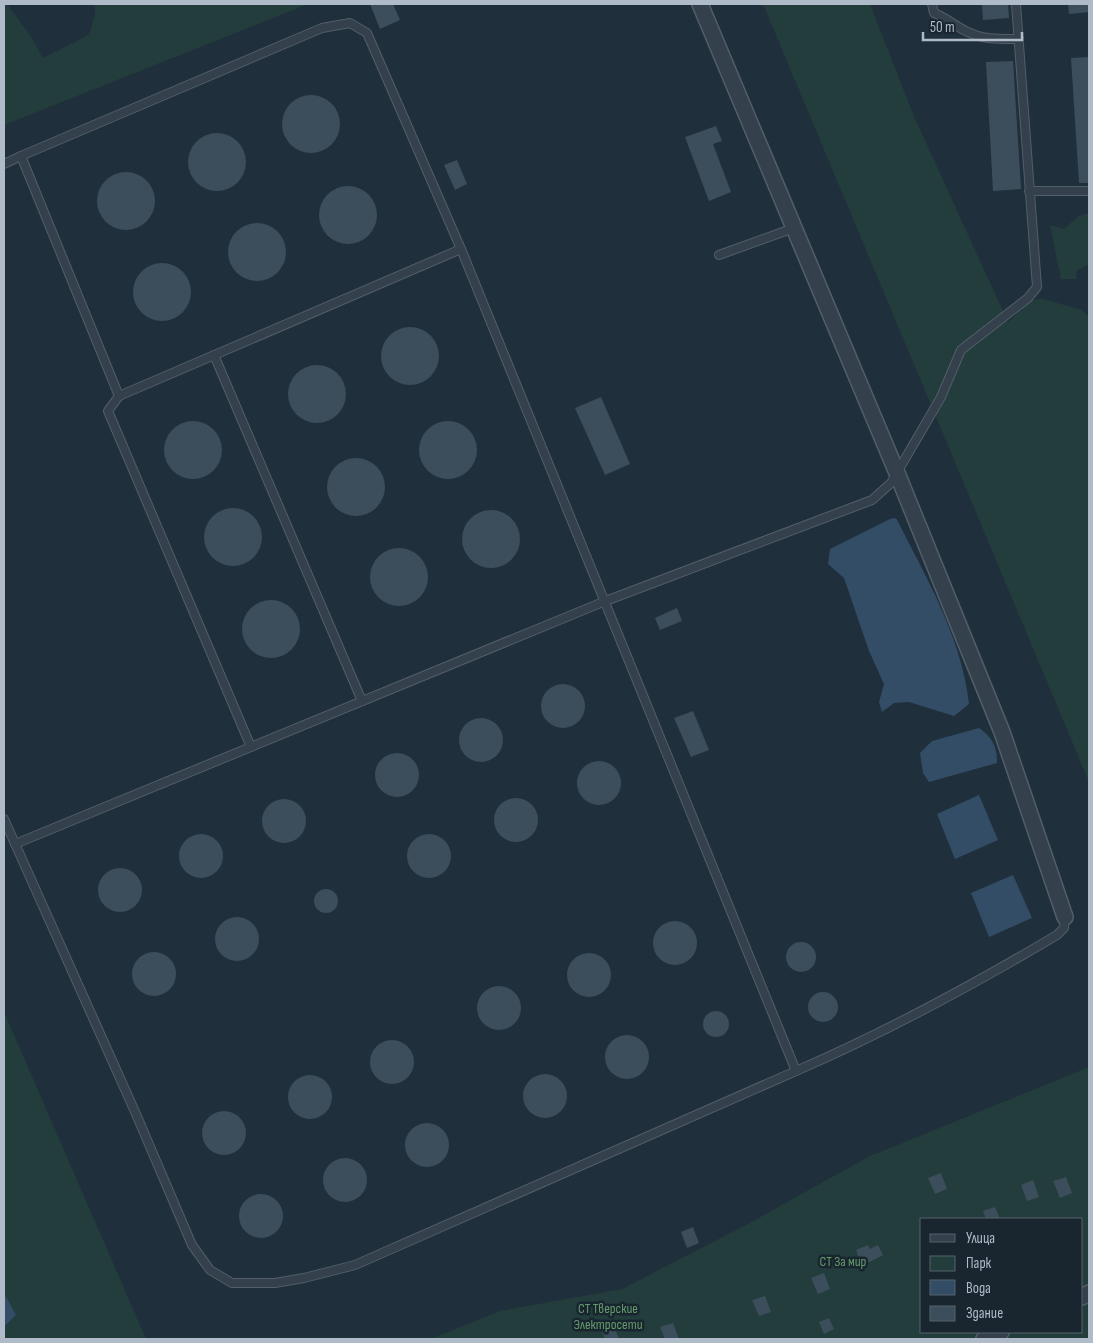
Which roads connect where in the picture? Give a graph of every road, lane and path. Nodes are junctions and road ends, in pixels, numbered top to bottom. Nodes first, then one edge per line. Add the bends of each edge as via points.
1 (700, 4) edge
2 (932, 4) edge
3 (1016, 4) edge
4 (1019, 39) junction
5 (21, 156) junction
6 (4, 164) edge
7 (1029, 191) junction
8 (1089, 191) edge
9 (794, 228) junction
10 (461, 250) junction
11 (719, 255) dead end
12 (214, 355) junction
13 (119, 396) junction
14 (897, 473) junction
15 (603, 602) junction
16 (362, 701) junction
17 (251, 746) junction
18 (4, 819) edge
19 (15, 844) junction
20 (1065, 917) joint
21 (796, 1071) junction
22 (999, 1333) edge
23 (984, 1339) edge

1 - 9 street
2 - 4 lane via 934,13 950,19 967,32 989,39
3 - 4 lane
4 - 7 lane
5 - 6 lane
5 - 10 lane via 322,28 350,23 367,33
5 - 13 lane
7 - 8 lane
7 - 14 lane via 1037,287 1022,304 961,350 941,397
9 - 11 lane
9 - 14 street
10 - 12 lane
10 - 15 lane
12 - 13 lane
12 - 16 lane
13 - 17 lane via 108,411
14 - 15 lane via 891,484 872,500
14 - 20 street via 1002,732
15 - 16 lane
15 - 21 lane
16 - 17 lane
17 - 19 lane
18 - 19 lane
19 - 21 lane via 192,1245 210,1270 232,1283 275,1283 355,1265
20 - 21 lane via 1064,928 1057,935 992,974 836,1054
22 - 23 street

